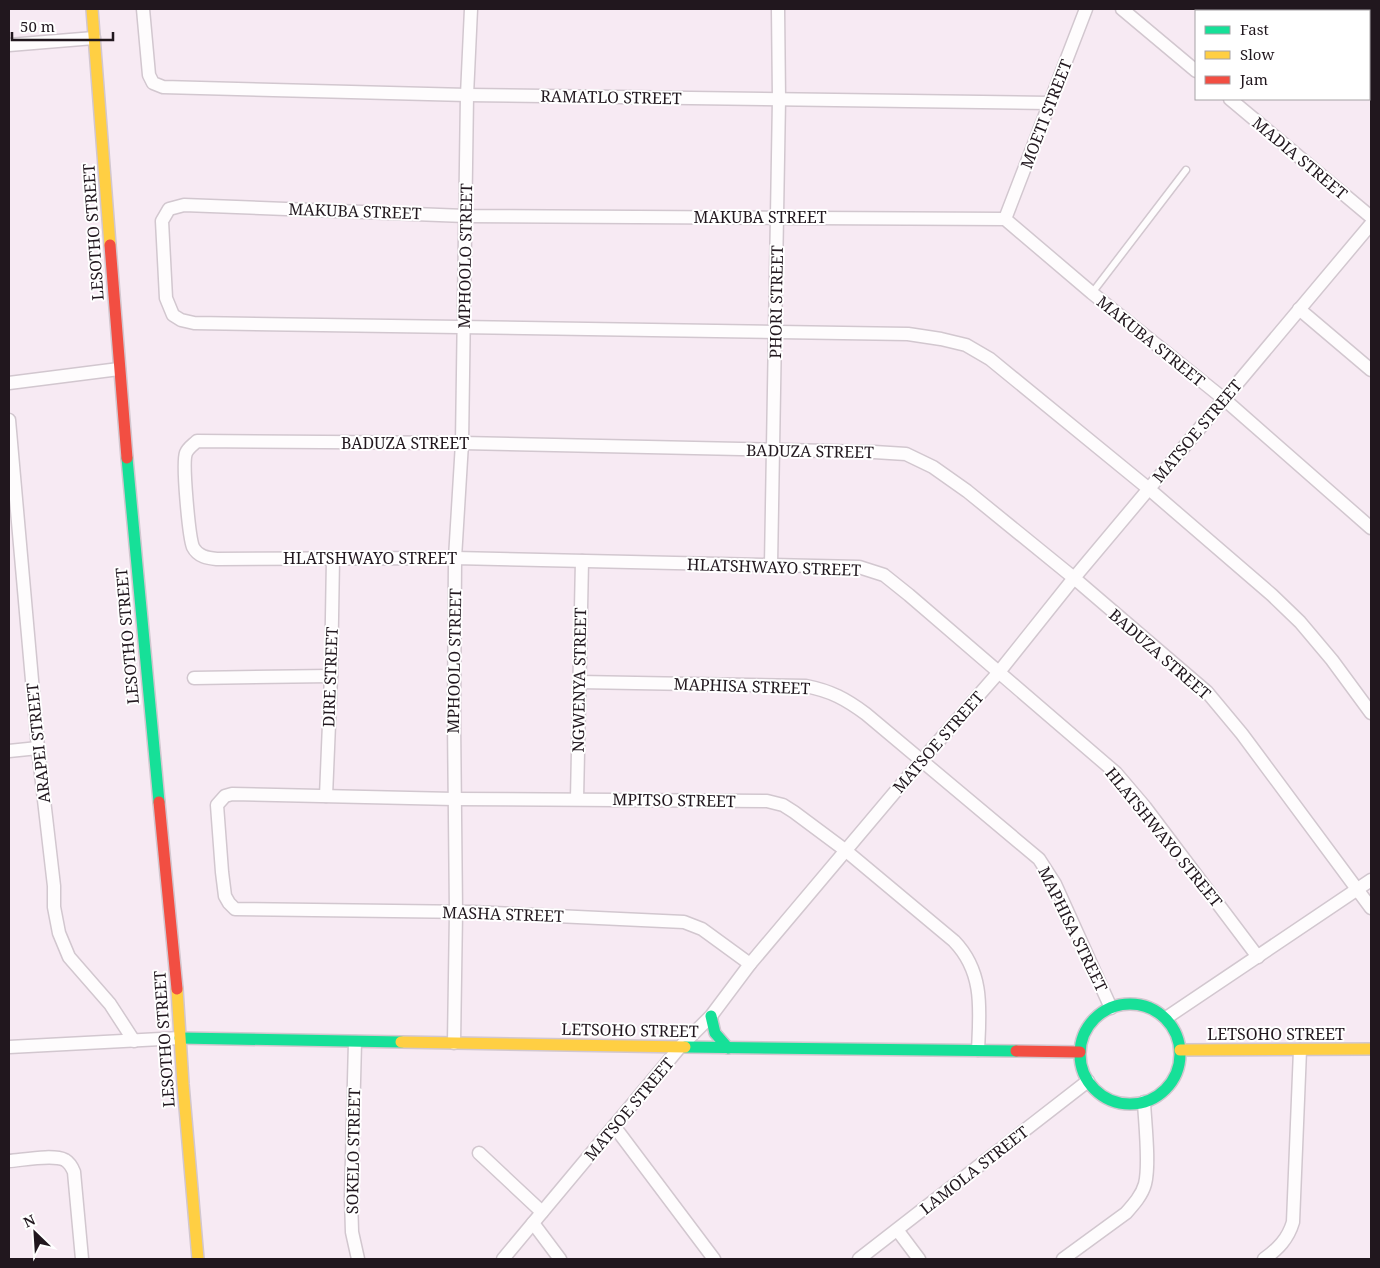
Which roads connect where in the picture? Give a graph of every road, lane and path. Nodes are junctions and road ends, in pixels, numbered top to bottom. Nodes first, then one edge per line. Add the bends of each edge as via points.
1 (92, 9) edge
2 (143, 9) edge
3 (471, 9) edge
4 (778, 9) edge
5 (1086, 9) edge
6 (1122, 9) edge
7 (94, 38) junction
8 (9, 46) edge
9 (1195, 70) edge
10 (467, 95) junction
11 (779, 99) junction
12 (1231, 100) edge
13 (1049, 103) junction
14 (1186, 170) dead end
15 (465, 216) junction
16 (777, 217) junction
17 (1371, 217) edge
18 (1006, 219) junction
19 (1371, 224) edge
20 (1092, 293) junction
21 (1299, 309) junction
22 (464, 326) junction
23 (775, 331) junction
24 (119, 369) junction
25 (1371, 370) edge
26 (9, 383) edge
27 (1224, 399) junction
28 (9, 420) edge
29 (462, 443) junction
30 (773, 450) junction
31 (1149, 489) junction
32 (1371, 528) edge
33 (333, 558) junction
34 (455, 558) junction
35 (217, 559) joint
36 (582, 562) junction
37 (772, 565) junction
38 (1074, 578) junction
39 (999, 672) junction
40 (331, 676) junction
41 (194, 678) dead end
42 (579, 682) junction
43 (1371, 713) edge
44 (38, 748) junction
45 (9, 751) edge
46 (922, 760) junction
47 (326, 796) junction
48 (454, 799) junction
49 (577, 800) junction
50 (845, 850) junction
51 (1371, 880) edge
52 (1358, 890) junction
53 (1371, 908) edge
54 (242, 910) joint
55 (456, 912) junction
56 (1258, 956) junction
57 (750, 964) junction
58 (1111, 1008) junction
59 (711, 1016) junction
60 (1166, 1018) junction
61 (180, 1038) junction
62 (134, 1041) junction
63 (356, 1042) junction
64 (454, 1043) junction
65 (9, 1047) edge
66 (680, 1047) junction
67 (728, 1048) junction
68 (1371, 1049) edge
69 (978, 1050) junction
70 (1180, 1050) junction
71 (1300, 1050) junction
72 (1080, 1052) junction
73 (1088, 1081) junction
74 (1144, 1102) junction
75 (614, 1126) junction
76 (478, 1153) dead end
77 (9, 1161) edge
78 (542, 1212) junction
79 (533, 1223) junction
80 (898, 1231) junction
81 (82, 1259) edge
82 (198, 1259) edge
83 (358, 1259) edge
84 (503, 1259) edge
85 (560, 1259) edge
86 (714, 1259) edge
87 (859, 1259) edge
88 (919, 1259) edge
89 (1063, 1259) edge
90 (1264, 1259) edge

1 - 7 street, LESOTHO STREET
2 - 10 street, RAMATLO STREET via 149,75 153,83 163,87
3 - 10 street, MPHOOLO STREET
4 - 11 street, PHORI STREET
5 - 13 street, MOETI STREET
6 - 9 street
7 - 8 street
7 - 24 street, LESOTHO STREET
10 - 11 street, RAMATLO STREET
10 - 15 street, MPHOOLO STREET
11 - 13 street, RAMATLO STREET
11 - 16 street, PHORI STREET
12 - 17 street, MADIA STREET
13 - 18 street, MOETI STREET
14 - 20 lane
15 - 16 street, MAKUBA STREET
15 - 22 street, MPHOOLO STREET
15 - 22 street, MAKUBA STREET via 184,205 169,210 162,221 166,298 173,315 181,320
16 - 18 street, MAKUBA STREET
16 - 23 street, PHORI STREET
18 - 20 street, MAKUBA STREET
19 - 21 street, MATSOE STREET
20 - 27 street, MAKUBA STREET
21 - 25 street
21 - 27 street, MATSOE STREET
22 - 23 street
22 - 29 street, MPHOOLO STREET
23 - 30 street, PHORI STREET
23 - 31 street via 908,334 966,345 990,359
24 - 26 street
24 - 61 street, LESOTHO STREET
27 - 31 street, MATSOE STREET
27 - 32 street, MAKUBA STREET
28 - 44 street, ARAPEI STREET
29 - 30 street, BADUZA STREET
29 - 34 street, MPHOOLO STREET
29 - 35 street, BADUZA STREET via 197,441 186,453 184,464 190,527 194,548 205,558
30 - 37 street, PHORI STREET
30 - 38 street, BADUZA STREET via 906,454 933,467 967,490
31 - 38 street, MATSOE STREET
31 - 43 street via 1300,622
33 - 34 street, HLATSHWAYO STREET
33 - 35 street, HLATSHWAYO STREET
33 - 40 street, DIRE STREET
34 - 36 street, HLATSHWAYO STREET
34 - 48 street, MPHOOLO STREET
36 - 37 street, HLATSHWAYO STREET
36 - 42 street, NGWENYA STREET
37 - 39 street, HLATSHWAYO STREET via 859,568 884,576
38 - 39 street, MATSOE STREET
38 - 52 street, BADUZA STREET via 1206,692 1242,734
39 - 46 street, MATSOE STREET
39 - 56 street, HLATSHWAYO STREET via 1116,773
40 - 41 street
40 - 47 street, DIRE STREET
42 - 46 street, MAPHISA STREET via 806,686 825,690 847,700
42 - 49 street, NGWENYA STREET
44 - 45 street
44 - 62 street, ARAPEI STREET via 59,933 69,956 110,1004
46 - 50 street, MATSOE STREET
46 - 58 street, MAPHISA STREET via 1044,865
47 - 48 street, MPITSO STREET
47 - 54 street, MPITSO STREET via 232,794 225,796 217,805 225,896 235,908
48 - 49 street, MPITSO STREET
48 - 55 street, MPHOOLO STREET
49 - 50 street, MPITSO STREET via 767,801 783,805
50 - 57 street, MATSOE STREET
50 - 69 street, MPITSO STREET via 963,951 979,990
51 - 52 street
52 - 53 street, BADUZA STREET
52 - 56 street
54 - 55 street, MASHA STREET
55 - 57 street, MASHA STREET via 684,922 702,929
55 - 64 street, MPHOOLO STREET
56 - 60 street
57 - 59 street, MATSOE STREET
58 - 60 street via 1126,1004 1142,1005
58 - 72 street via 1089,1025
59 - 66 street, MATSOE STREET
59 - 67 street via 715,1033
60 - 70 street via 1176,1033
61 - 62 street
61 - 63 street, LETSOHO STREET
61 - 82 street, LESOTHO STREET
62 - 65 street
63 - 64 street, LETSOHO STREET
63 - 83 street, SOKELO STREET via 351,1197 352,1232
64 - 66 street, LETSOHO STREET
66 - 67 street, LETSOHO STREET
66 - 75 street, MATSOE STREET
67 - 69 street, LETSOHO STREET
68 - 71 street, LETSOHO STREET
69 - 72 street, LETSOHO STREET
70 - 71 street, LETSOHO STREET
70 - 74 street via 1179,1067 1171,1083 1159,1095
71 - 90 street via 1293,1222 1286,1240
72 - 73 street
73 - 74 street via 1101,1095 1116,1102
73 - 80 street, LAMOLA STREET
74 - 89 street via 1147,1171 1141,1193 1126,1213
75 - 78 street, MATSOE STREET
75 - 86 street
76 - 78 street
77 - 81 street via 56,1157 71,1165
78 - 79 street, MATSOE STREET
79 - 84 street, MATSOE STREET
79 - 85 street
80 - 87 street, LAMOLA STREET
80 - 88 street

